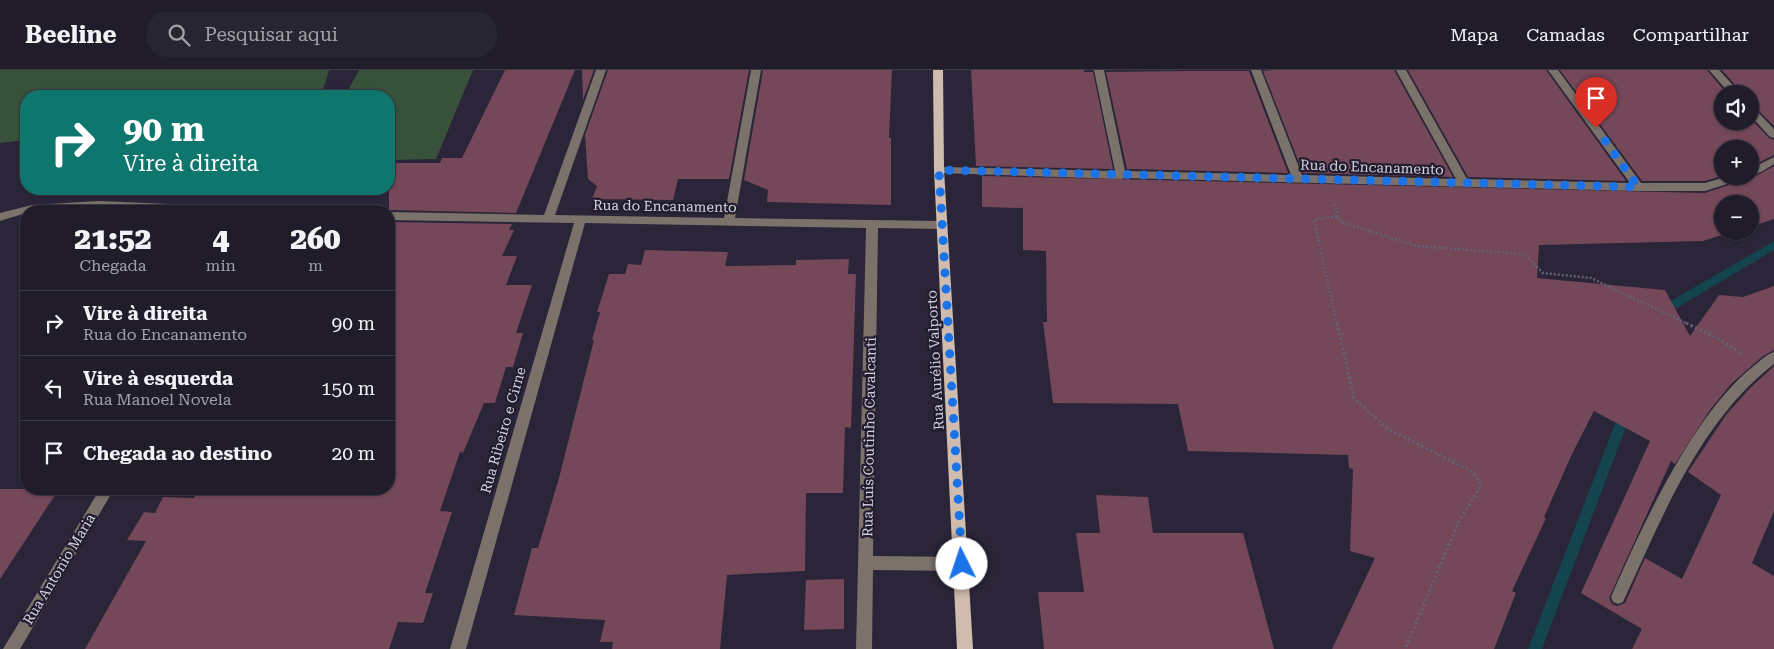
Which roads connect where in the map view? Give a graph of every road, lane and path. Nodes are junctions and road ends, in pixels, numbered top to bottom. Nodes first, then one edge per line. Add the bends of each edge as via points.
1 (601, 70) edge
2 (756, 70) edge
3 (938, 70) edge
4 (1099, 70) edge
5 (1256, 70) edge
6 (1402, 70) edge
7 (1553, 70) edge
8 (1714, 70) edge
9 (1728, 85) edge
10 (1759, 119) edge
11 (1774, 135) edge
12 (1774, 160) edge
13 (1759, 168) edge
14 (939, 170) junction
15 (1121, 176) junction
16 (1298, 179) junction
17 (1326, 180) junction
18 (1464, 184) junction
19 (1714, 184) edge
20 (1638, 187) junction
21 (63, 205) edge
22 (140, 205) edge
23 (20, 210) edge
24 (395, 216) edge
25 (1338, 216) junction
26 (0, 217) edge
27 (548, 220) junction
28 (580, 220) junction
29 (728, 221) junction
30 (872, 225) junction
31 (942, 225) junction
32 (1774, 357) edge
33 (1760, 365) junction
34 (103, 495) edge
35 (867, 563) junction
36 (962, 564) junction
37 (1618, 597) dead end
38 (11, 649) edge
39 (458, 649) edge
40 (864, 649) edge
41 (965, 649) edge
42 (1405, 649) edge

1 - 27 street
2 - 29 street
3 - 14 main road, Rua Aurélio Valporto
4 - 15 street
5 - 16 street
6 - 18 street
7 - 20 street
8 - 9 street
10 - 11 street
12 - 13 street
14 - 15 street, Rua do Encanamento
14 - 31 main road, Rua Aurélio Valporto
15 - 16 street, Rua do Encanamento
16 - 17 street, Rua do Encanamento
17 - 18 street, Rua do Encanamento
17 - 25 path
18 - 20 street, Rua do Encanamento
19 - 20 street, Rua do Encanamento
21 - 22 street
23 - 26 street
24 - 27 street, Rua do Encanamento
25 - 33 path via 1341,222 1417,246 1524,254 1543,273 1591,278 1721,340
25 - 42 path via 1314,220 1354,398 1388,429 1473,472 1481,486 1460,519
27 - 28 street, Rua do Encanamento
28 - 29 street, Rua do Encanamento
28 - 39 street, Rua Ribeiro e Cirne
29 - 30 street, Rua do Encanamento
30 - 31 street, Rua do Encanamento
30 - 35 street, Rua Luís Coutinho Cavalcanti
31 - 36 main road, Rua Aurélio Valporto
32 - 33 street
33 - 37 street via 1726,402 1695,446 1662,504
34 - 38 street, Rua Antonio Maria
35 - 36 street
35 - 40 street, Rua Luís Coutinho Cavalcanti
36 - 41 main road, Rua Aurélio Valporto

